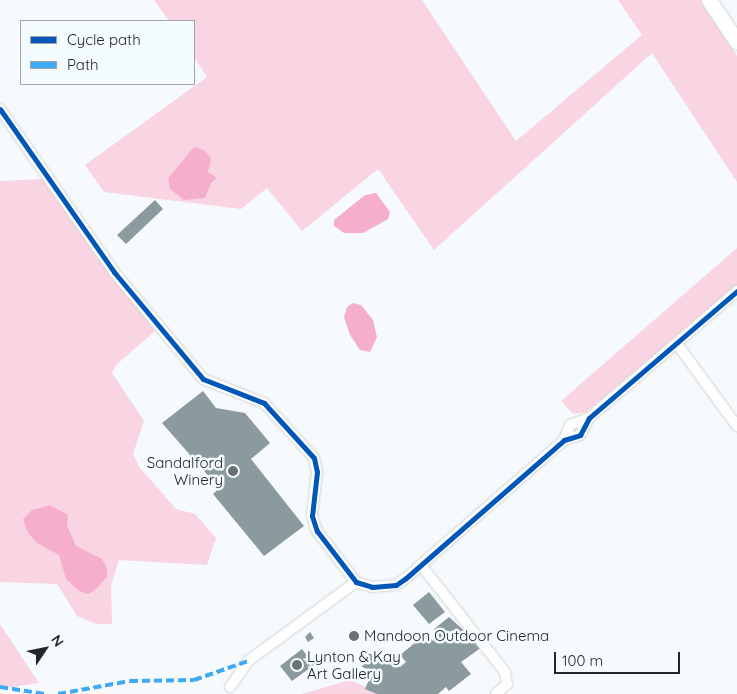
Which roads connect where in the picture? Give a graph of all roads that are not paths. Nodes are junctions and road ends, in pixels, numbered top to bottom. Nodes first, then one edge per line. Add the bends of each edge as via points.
1 (709, 0) edge
2 (737, 42) edge
3 (0, 110) edge
4 (737, 292) edge
5 (677, 344) junction
6 (737, 426) edge
7 (421, 565) junction
8 (356, 582) junction
9 (230, 687) dead end
10 (496, 694) edge

1 - 2 highway
3 - 8 street via 114,272 203,379 264,403 314,458 317,472 312,516 317,531
4 - 5 street
5 - 6 street
5 - 7 street via 589,418 580,435 564,440
7 - 8 street via 396,585 372,587
7 - 10 street via 505,672 507,684
8 - 9 street via 248,661

